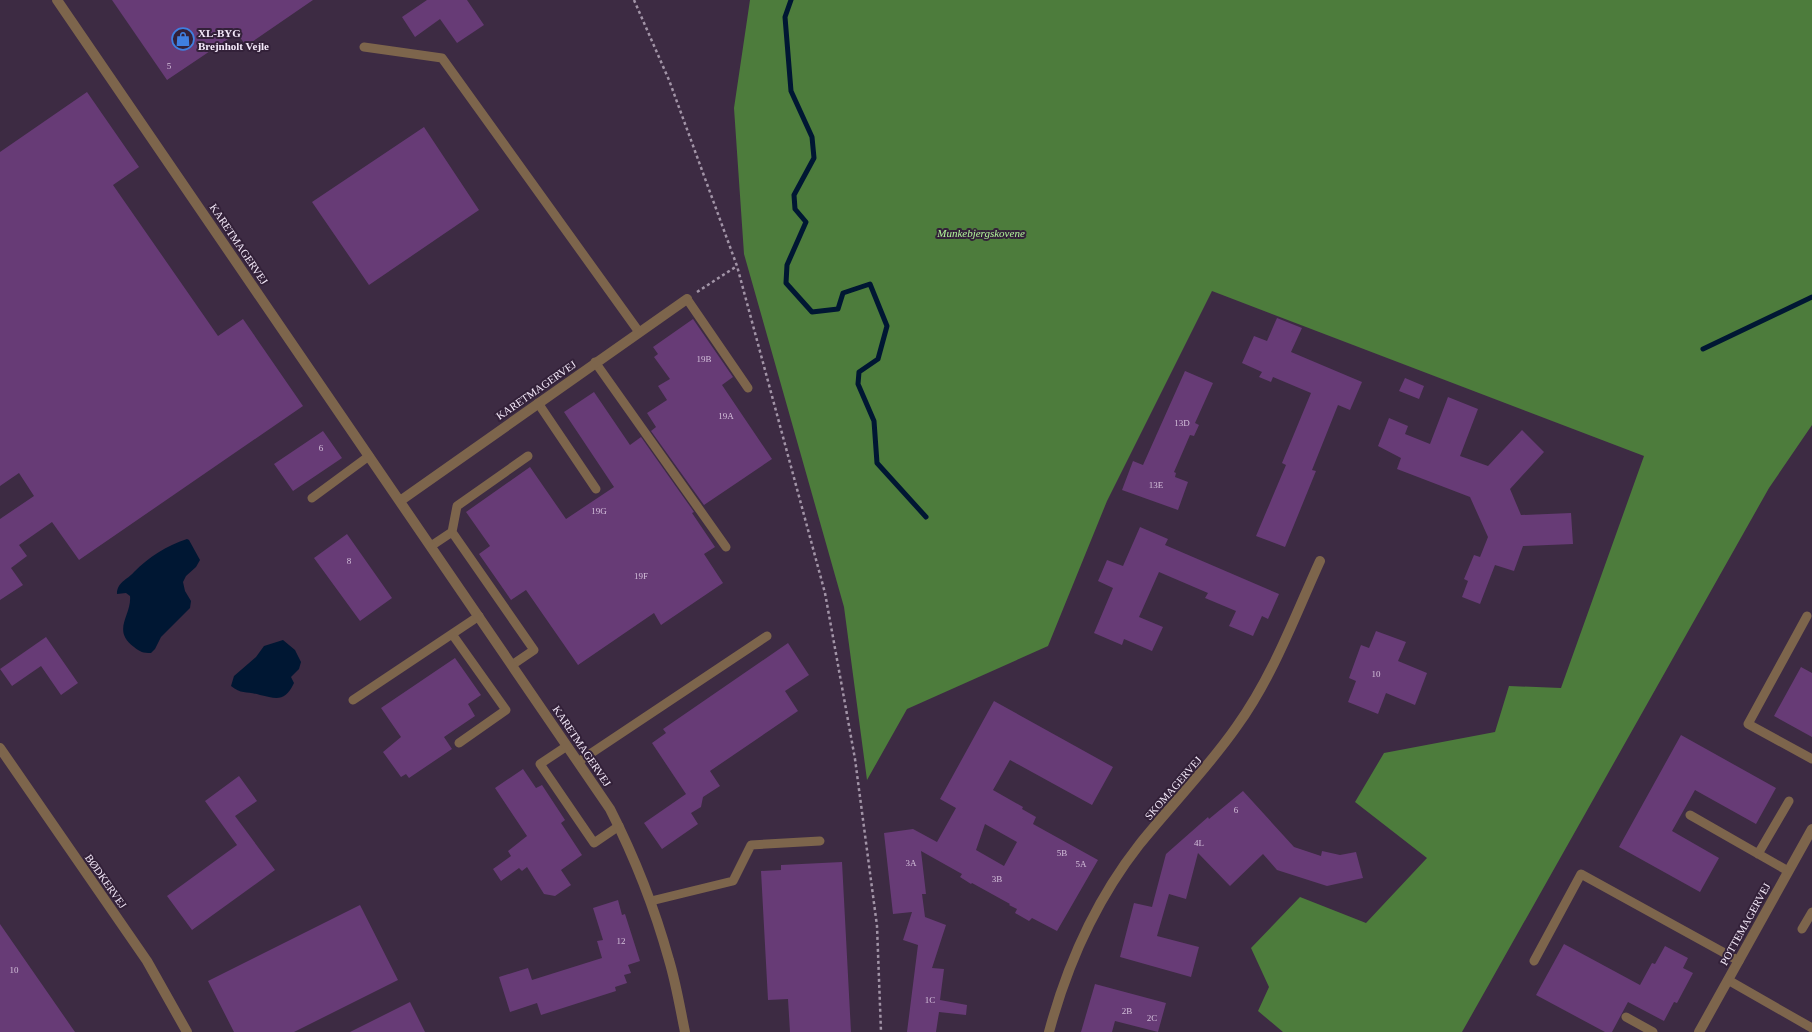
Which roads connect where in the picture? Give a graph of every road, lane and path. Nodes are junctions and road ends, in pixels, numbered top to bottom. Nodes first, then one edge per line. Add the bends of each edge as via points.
1 (57, 0) edge
2 (634, 0) edge
3 (364, 47) dead end
4 (737, 266) junction
5 (687, 299) junction
6 (639, 332) junction
7 (595, 362) junction
8 (748, 388) dead end
9 (538, 403) junction
10 (370, 456) junction
11 (528, 456) dead end
12 (596, 489) dead end
13 (312, 498) dead end
14 (400, 501) junction
15 (452, 532) junction
16 (431, 546) junction
17 (726, 547) dead end
18 (1320, 562) dead end
19 (479, 616) junction
20 (1807, 616) dead end
21 (452, 634) junction
22 (767, 636) dead end
23 (512, 665) junction
24 (353, 700) dead end
25 (459, 743) dead end
26 (567, 746) junction
27 (0, 748) edge
28 (1812, 759) edge
29 (578, 762) junction
30 (1789, 801) dead end
31 (1690, 815) dead end
32 (619, 826) junction
33 (1812, 828) edge
34 (820, 841) dead end
35 (1758, 854) junction
36 (1788, 872) junction
37 (651, 901) junction
38 (1812, 912) edge
39 (1802, 929) dead end
40 (1534, 961) dead end
41 (1739, 961) junction
42 (1728, 980) junction
43 (1626, 1017) dead end
44 (1812, 1028) edge
45 (1701, 1031) edge
46 (187, 1032) edge
47 (685, 1032) edge
48 (881, 1032) edge
49 (1049, 1032) edge
50 (1653, 1032) edge

1 - 10 street, KARETMAGERVEJ
2 - 4 path via 669,80
3 - 6 lane via 442,58
4 - 5 path
4 - 48 path via 825,593 855,760 877,926
5 - 6 street, KARETMAGERVEJ
5 - 8 lane
6 - 7 street, KARETMAGERVEJ
7 - 9 street, KARETMAGERVEJ
7 - 17 lane
9 - 12 lane
9 - 14 street, KARETMAGERVEJ
10 - 13 lane
10 - 14 street, KARETMAGERVEJ
11 - 15 lane via 457,506
14 - 16 street, KARETMAGERVEJ
15 - 16 lane
15 - 23 lane via 534,650
16 - 19 street, KARETMAGERVEJ
18 - 49 street, SKOMAGERVEJ via 1265,679 1238,725 1210,763 1139,846 1100,903 1069,968
19 - 21 lane
19 - 23 street, KARETMAGERVEJ
20 - 28 lane via 1748,724
21 - 24 lane
21 - 25 lane via 506,710
22 - 29 lane
23 - 26 street, KARETMAGERVEJ
26 - 29 street, KARETMAGERVEJ
26 - 32 lane via 540,764 594,843
27 - 46 street, BØDKERVEJ via 146,961
29 - 32 street, KARETMAGERVEJ via 610,808
30 - 35 lane
31 - 35 lane
32 - 37 street, KARETMAGERVEJ
33 - 36 street, POTTEMAGERVEJ
34 - 37 lane via 751,845 733,881
35 - 36 lane
36 - 41 street, POTTEMAGERVEJ
37 - 47 street, KARETMAGERVEJ via 670,962
38 - 39 lane
40 - 41 lane via 1581,874
41 - 42 street, POTTEMAGERVEJ
42 - 44 lane
42 - 45 street, POTTEMAGERVEJ
43 - 50 lane

